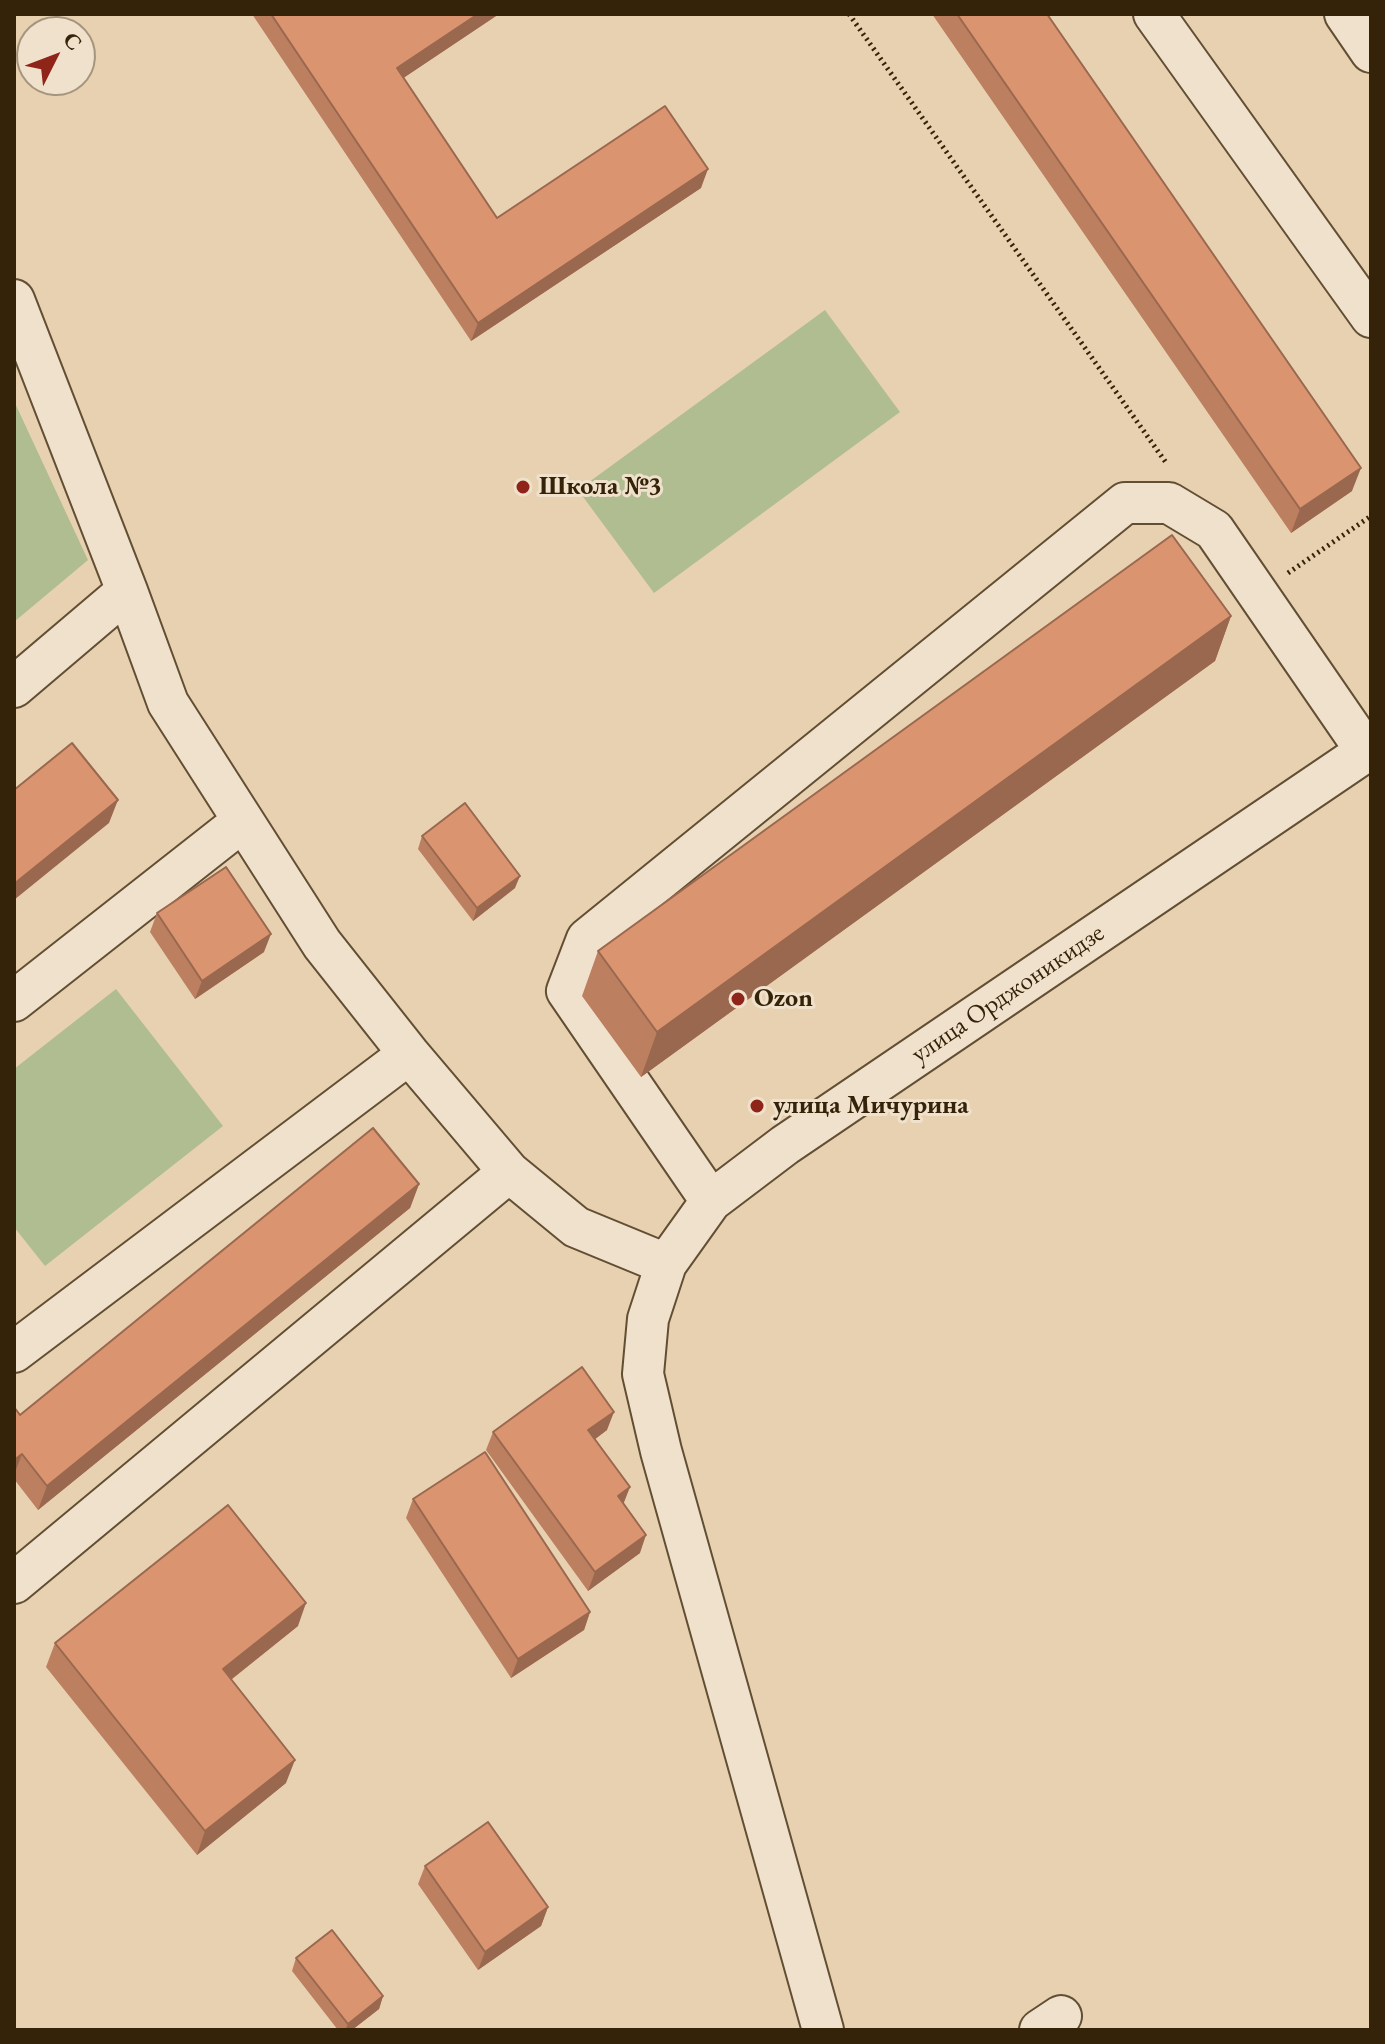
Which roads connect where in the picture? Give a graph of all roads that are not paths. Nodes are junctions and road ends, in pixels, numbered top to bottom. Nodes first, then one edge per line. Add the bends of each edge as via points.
1 (1154, 14) edge
2 (1345, 14) edge
3 (1371, 52) edge
4 (14, 300) edge
5 (1371, 317) edge
6 (127, 591) junction
7 (14, 687) edge
8 (1368, 749) edge
9 (243, 821) junction
10 (14, 1001) edge
11 (409, 1054) junction
12 (509, 1172) junction
13 (711, 1201) junction
14 (666, 1264) junction
15 (14, 1352) edge
16 (14, 1583) edge
17 (823, 2030) edge

1 - 5 street
2 - 3 street
4 - 6 street
6 - 7 street
6 - 9 street via 168,703
8 - 13 street, улица Орджоникидзе via 785,1145
8 - 13 street via 1214,530 1169,503 1125,503 587,939 567,991
9 - 10 street
9 - 11 street via 322,944
11 - 12 street
11 - 15 street
12 - 14 street via 576,1227
12 - 16 street
13 - 14 street, улица Орджоникидзе
14 - 17 street, улица Орджоникидзе via 648,1319 643,1374

